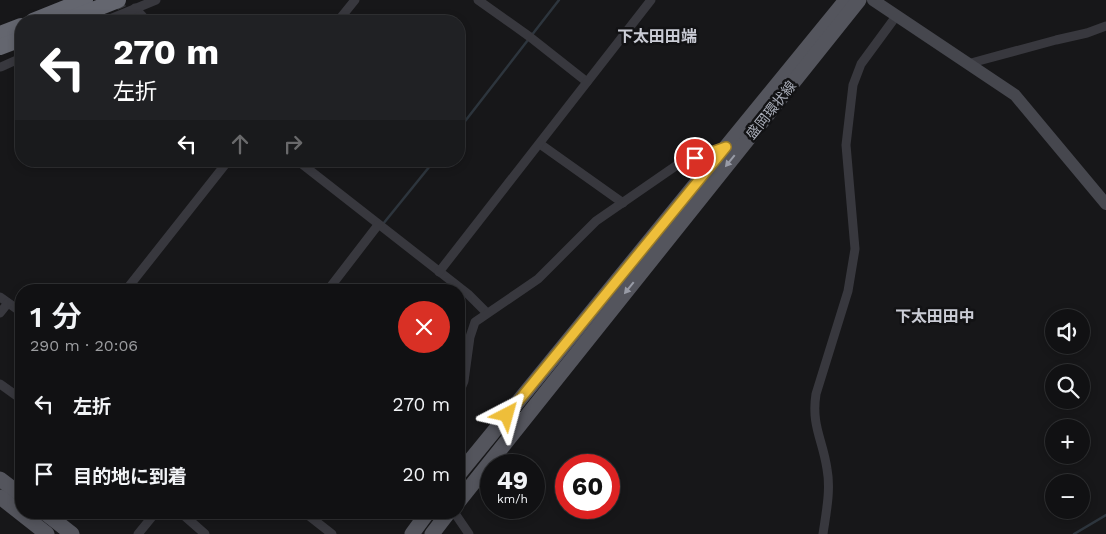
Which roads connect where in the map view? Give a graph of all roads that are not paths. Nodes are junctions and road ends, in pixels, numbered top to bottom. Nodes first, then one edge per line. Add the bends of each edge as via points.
1 (85, 0) edge
2 (118, 0) edge
3 (156, 0) edge
4 (355, 0) edge
5 (478, 0) edge
6 (651, 0) edge
7 (846, 0) edge
8 (859, 0) edge
9 (873, 0) edge
10 (135, 8) junction
11 (47, 15) edge
12 (80, 15) edge
13 (119, 15) edge
14 (142, 15) edge
15 (343, 15) edge
16 (897, 15) junction
17 (1106, 26) edge
18 (15, 28) edge
19 (0, 34) edge
20 (15, 41) edge
21 (0, 47) edge
22 (15, 61) edge
23 (971, 63) junction
24 (1, 67) edge
25 (587, 82) junction
26 (540, 144) junction
27 (726, 147) junction
28 (223, 167) edge
29 (306, 167) edge
30 (623, 202) junction
31 (1106, 204) edge
32 (378, 225) junction
33 (439, 272) junction
34 (131, 284) edge
35 (333, 284) edge
36 (455, 284) edge
37 (465, 292) edge
38 (0, 296) edge
39 (8, 303) junction
40 (15, 308) edge
41 (0, 312) edge
42 (486, 312) junction
43 (465, 374) edge
44 (0, 384) edge
45 (15, 395) edge
46 (465, 467) edge
47 (0, 478) edge
48 (15, 490) edge
49 (465, 493) edge
50 (0, 497) edge
51 (15, 509) edge
52 (28, 519) edge
53 (53, 519) edge
54 (150, 519) edge
55 (188, 519) edge
56 (312, 519) edge
57 (423, 519) edge
58 (444, 519) edge
59 (458, 519) edge
60 (329, 533) edge
61 (47, 534) edge
62 (72, 534) edge
63 (138, 534) edge
64 (205, 534) edge
65 (412, 534) edge
66 (432, 534) edge
67 (468, 534) edge
68 (823, 534) edge

1 - 11 highway
2 - 12 highway
3 - 10 street
4 - 15 street
5 - 25 street
6 - 25 street
7 - 27 main road, 盛岡環状線
8 -> 49 main road, 盛岡環状線
9 - 16 street
10 - 13 street
10 - 14 street
16 - 23 street
16 - 68 street via 860,64 848,118 846,145 855,250 848,291 814,408 829,483
17 - 23 street
18 - 19 highway
20 - 21 highway
22 - 24 street
23 - 31 street via 1015,94
25 - 26 street
26 - 30 street
26 - 33 street
27 - 30 street via 680,163
27 - 46 main road, 盛岡環状線
28 - 34 street
29 - 32 street
30 - 42 street via 596,221 538,278
32 - 33 street
32 - 35 street
33 - 36 street
37 - 42 street
38 - 39 street
39 - 40 street
39 - 41 street
42 - 43 street via 475,322
44 - 45 street
47 - 48 main road
50 - 51 main road
52 - 61 main road
53 - 62 main road
54 - 63 street
55 - 64 street
56 - 60 street
57 - 65 main road
58 - 66 main road
59 - 67 street

